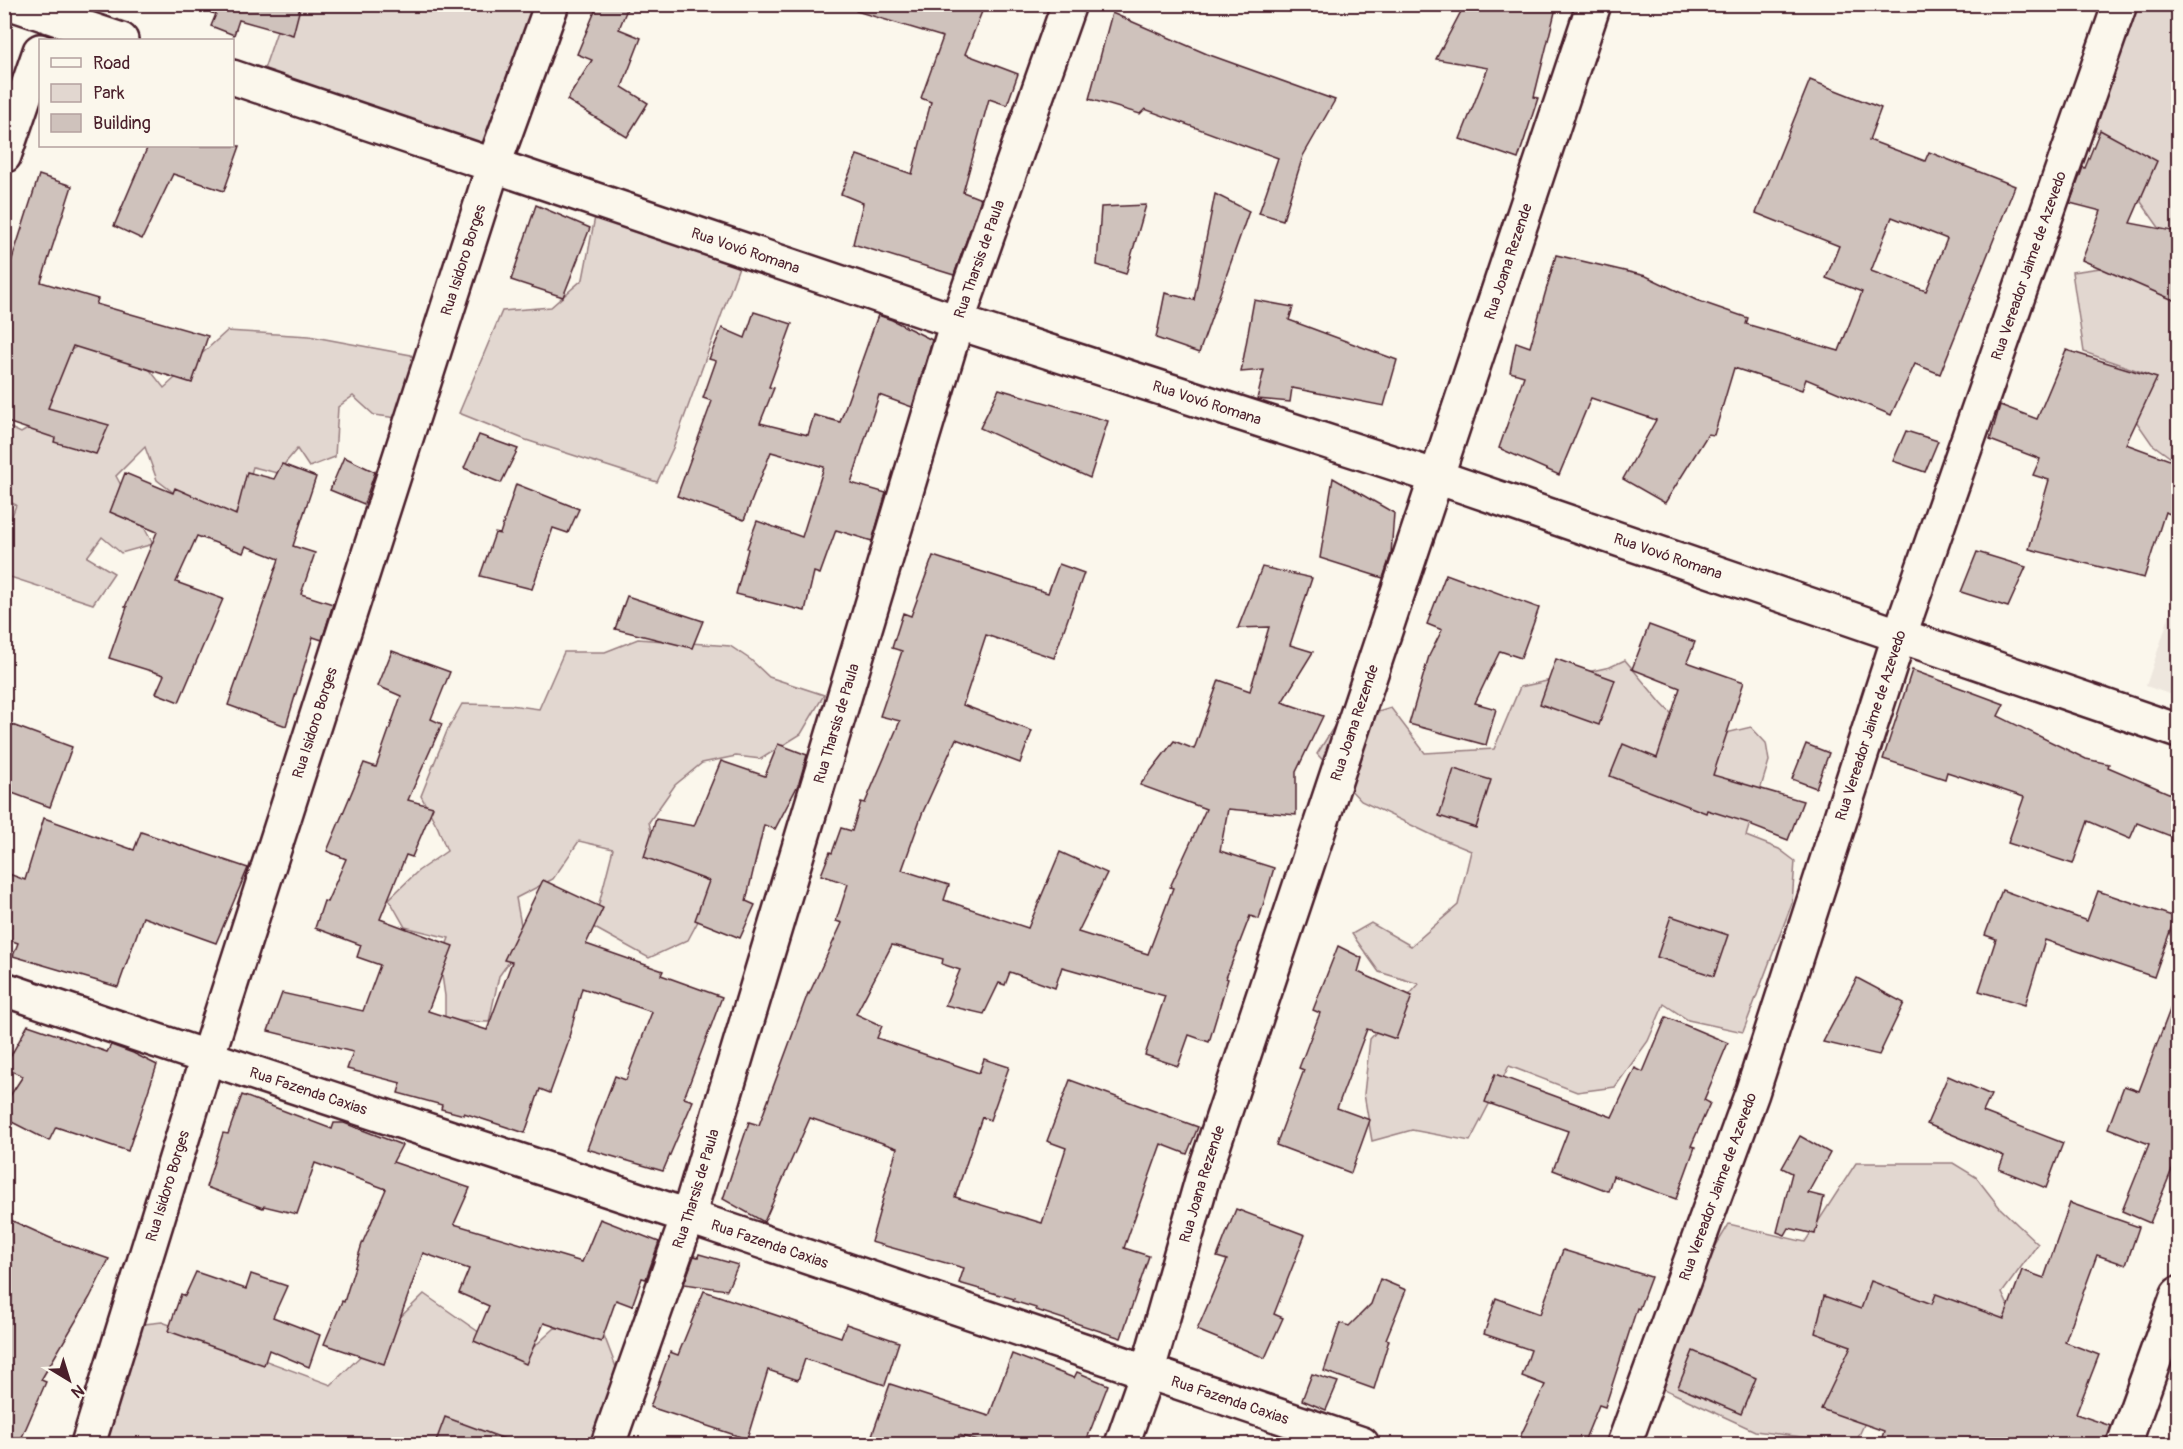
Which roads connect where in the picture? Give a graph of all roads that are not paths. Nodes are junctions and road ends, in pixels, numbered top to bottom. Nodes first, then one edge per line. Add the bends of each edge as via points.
1 (14, 4) edge
2 (552, 4) edge
3 (1070, 4) edge
4 (1594, 4) edge
5 (2121, 4) edge
6 (48, 29) edge
7 (114, 39) edge
8 (39, 54) edge
9 (234, 78) edge
10 (4, 156) edge
11 (494, 164) junction
12 (957, 322) junction
13 (1437, 477) junction
14 (1899, 637) junction
15 (2178, 731) edge
16 (4, 989) edge
17 (207, 1058) junction
18 (688, 1217) junction
19 (2178, 1294) edge
20 (1146, 1373) junction
21 (88, 1444) edge
22 (608, 1444) edge
23 (1122, 1444) edge
24 (1362, 1444) edge
25 (1624, 1444) edge
26 (2124, 1444) edge

1 - 6 street
2 - 11 street, Rua Isidoro Borges
3 - 12 street, Rua Tharsis de Paula
4 - 13 street, Rua Joana Rezende
5 - 14 street, Rua Vereador Jaime de Azevedo
6 - 7 street
8 - 10 street
9 - 11 street, Rua Vovó Romana
11 - 12 street, Rua Vovó Romana
11 - 17 street, Rua Isidoro Borges
12 - 13 street, Rua Vovó Romana
12 - 18 street, Rua Tharsis de Paula
13 - 14 street, Rua Vovó Romana
13 - 20 street, Rua Joana Rezende via 1202,1180
14 - 15 street, Rua Vovó Romana
14 - 25 street, Rua Vereador Jaime de Azevedo via 1752,1093
16 - 17 street, Rua Fazenda Caxias
17 - 18 street, Rua Fazenda Caxias
17 - 21 street, Rua Isidoro Borges
18 - 20 street, Rua Fazenda Caxias
18 - 22 street, Rua Tharsis de Paula
19 - 26 street
20 - 23 street, Rua Joana Rezende
20 - 24 street, Rua Fazenda Caxias

